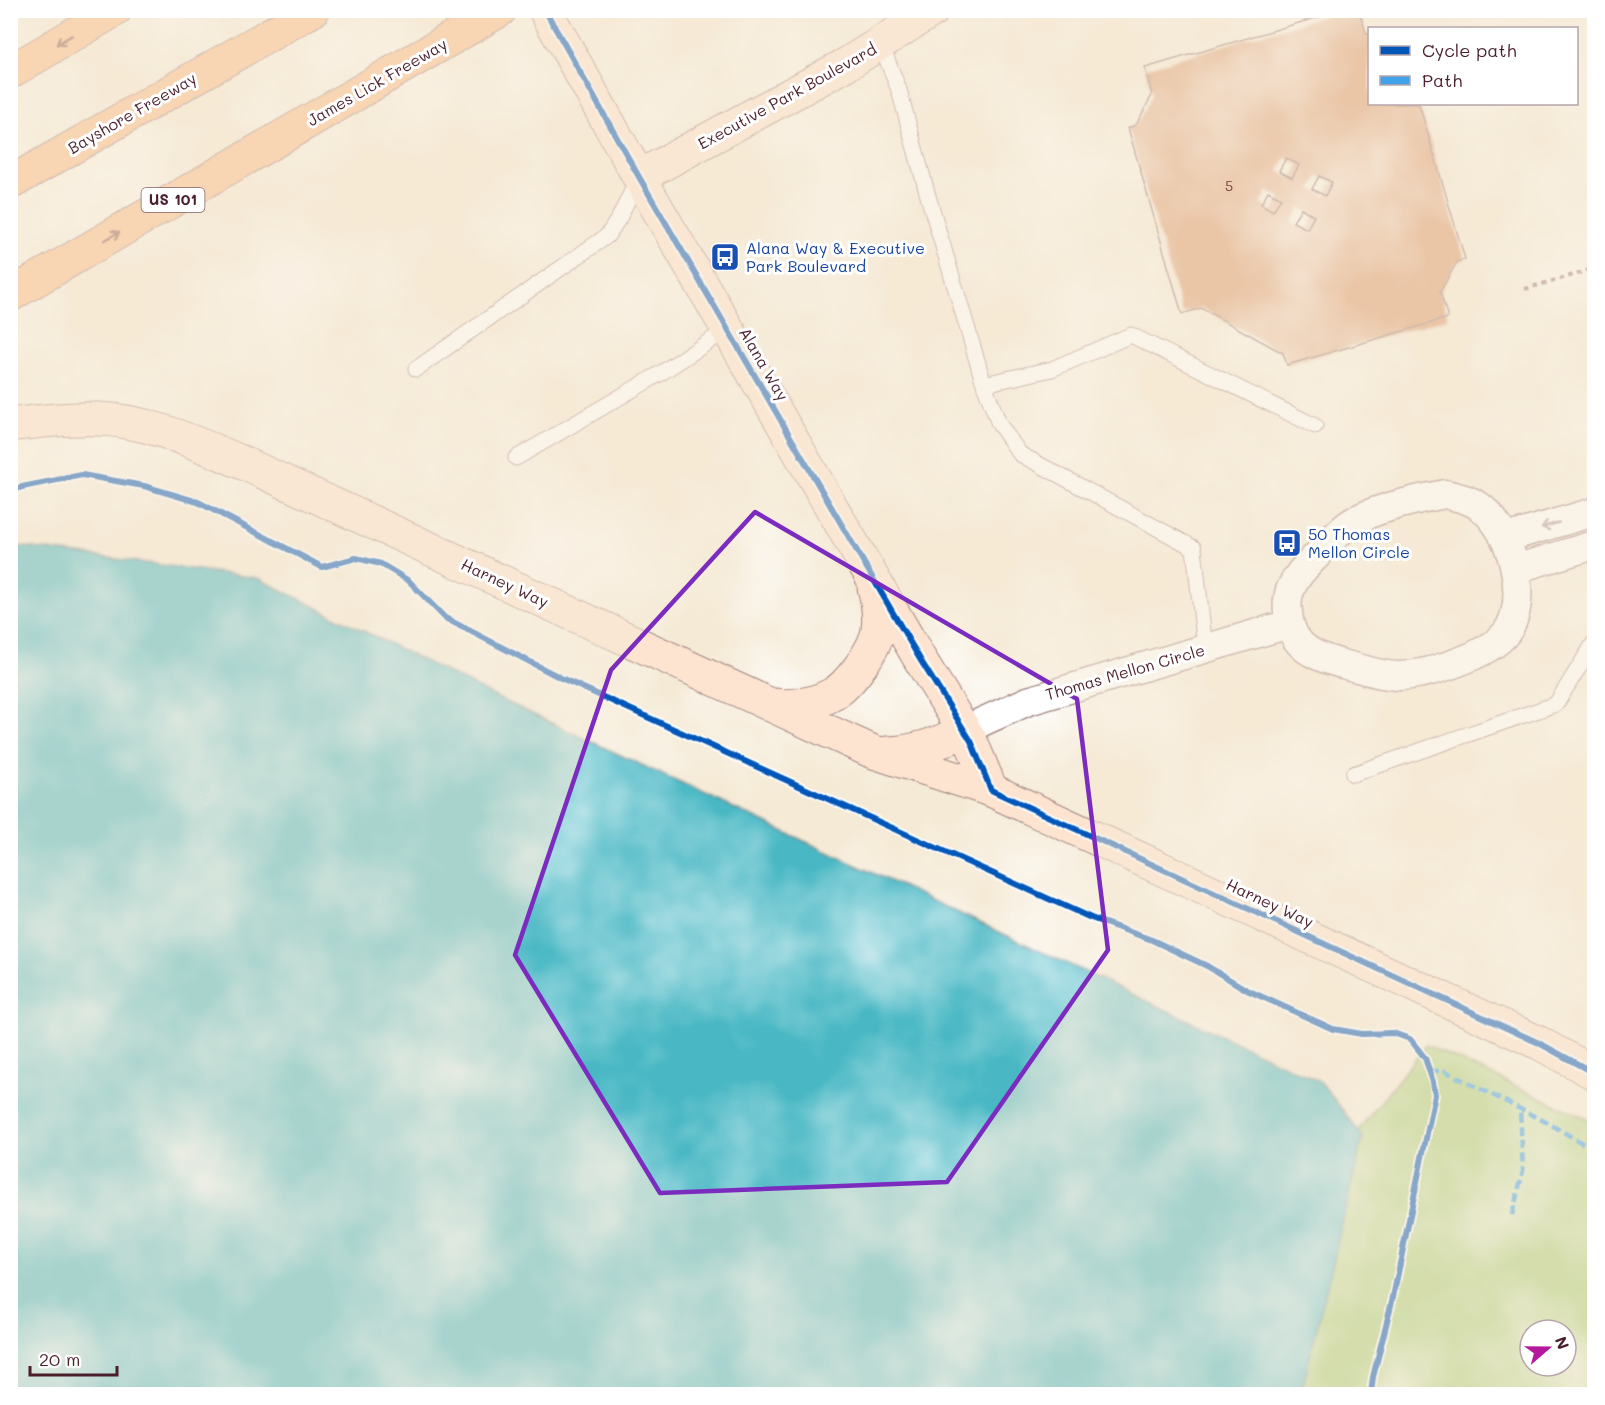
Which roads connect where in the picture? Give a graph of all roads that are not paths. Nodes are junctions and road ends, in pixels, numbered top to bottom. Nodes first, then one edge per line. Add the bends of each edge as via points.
1 (115, 10) edge
2 (312, 10) edge
3 (500, 10) edge
4 (545, 10) edge
5 (933, 10) edge
6 (881, 44) junction
7 (10, 72) edge
8 (639, 177) junction
9 (10, 183) edge
10 (10, 295) edge
11 (728, 329) junction
12 (417, 369) dead end
13 (984, 384) junction
14 (10, 425) edge
15 (1315, 426) dead end
16 (516, 458) dead end
17 (1594, 512) edge
18 (1506, 538) junction
19 (1594, 545) edge
20 (866, 566) junction
21 (1515, 568) junction
22 (1288, 624) junction
23 (1594, 643) edge
24 (1205, 649) junction
25 (766, 704) junction
26 (964, 730) junction
27 (872, 751) junction
28 (1353, 774) dead end
29 (991, 790) junction
30 (1594, 1073) edge

1 -> 7 highway
2 - 9 highway, Bayshore Freeway
10 -> 3 highway, James Lick Freeway / US 101
4 - 8 street, Alana Way
5 - 6 street, Executive Park Boulevard
6 - 8 street, Executive Park Boulevard
6 - 13 lane via 899,90
8 - 11 street, Alana Way
8 - 12 lane via 607,236
11 - 16 lane via 662,373
11 - 20 street, Alana Way
13 - 15 lane via 1052,369 1131,335
13 - 24 lane via 999,424 1020,454 1194,548
14 - 25 street, Harney Way via 100,419 144,426 184,439
17 -> 18 street
18 - 21 street
18 - 22 street via 1480,507 1445,494 1369,514 1344,528 1302,571 1292,586
19 - 21 street
20 - 25 street via 876,594 878,620 877,637 861,666 833,694 807,705
20 - 26 street, Alana Way
21 - 22 street via 1518,597 1514,616 1507,632 1493,647 1412,675 1382,674 1325,659 1296,640
22 - 24 street, Thomas Mellon Circle
23 - 28 lane via 1556,704
24 - 26 street, Thomas Mellon Circle via 1028,701
25 - 27 street, Harney Way
26 - 27 street via 932,746 900,752
26 - 29 street
27 - 29 street, Harney Way
29 - 30 street, Harney Way via 1486,1018

